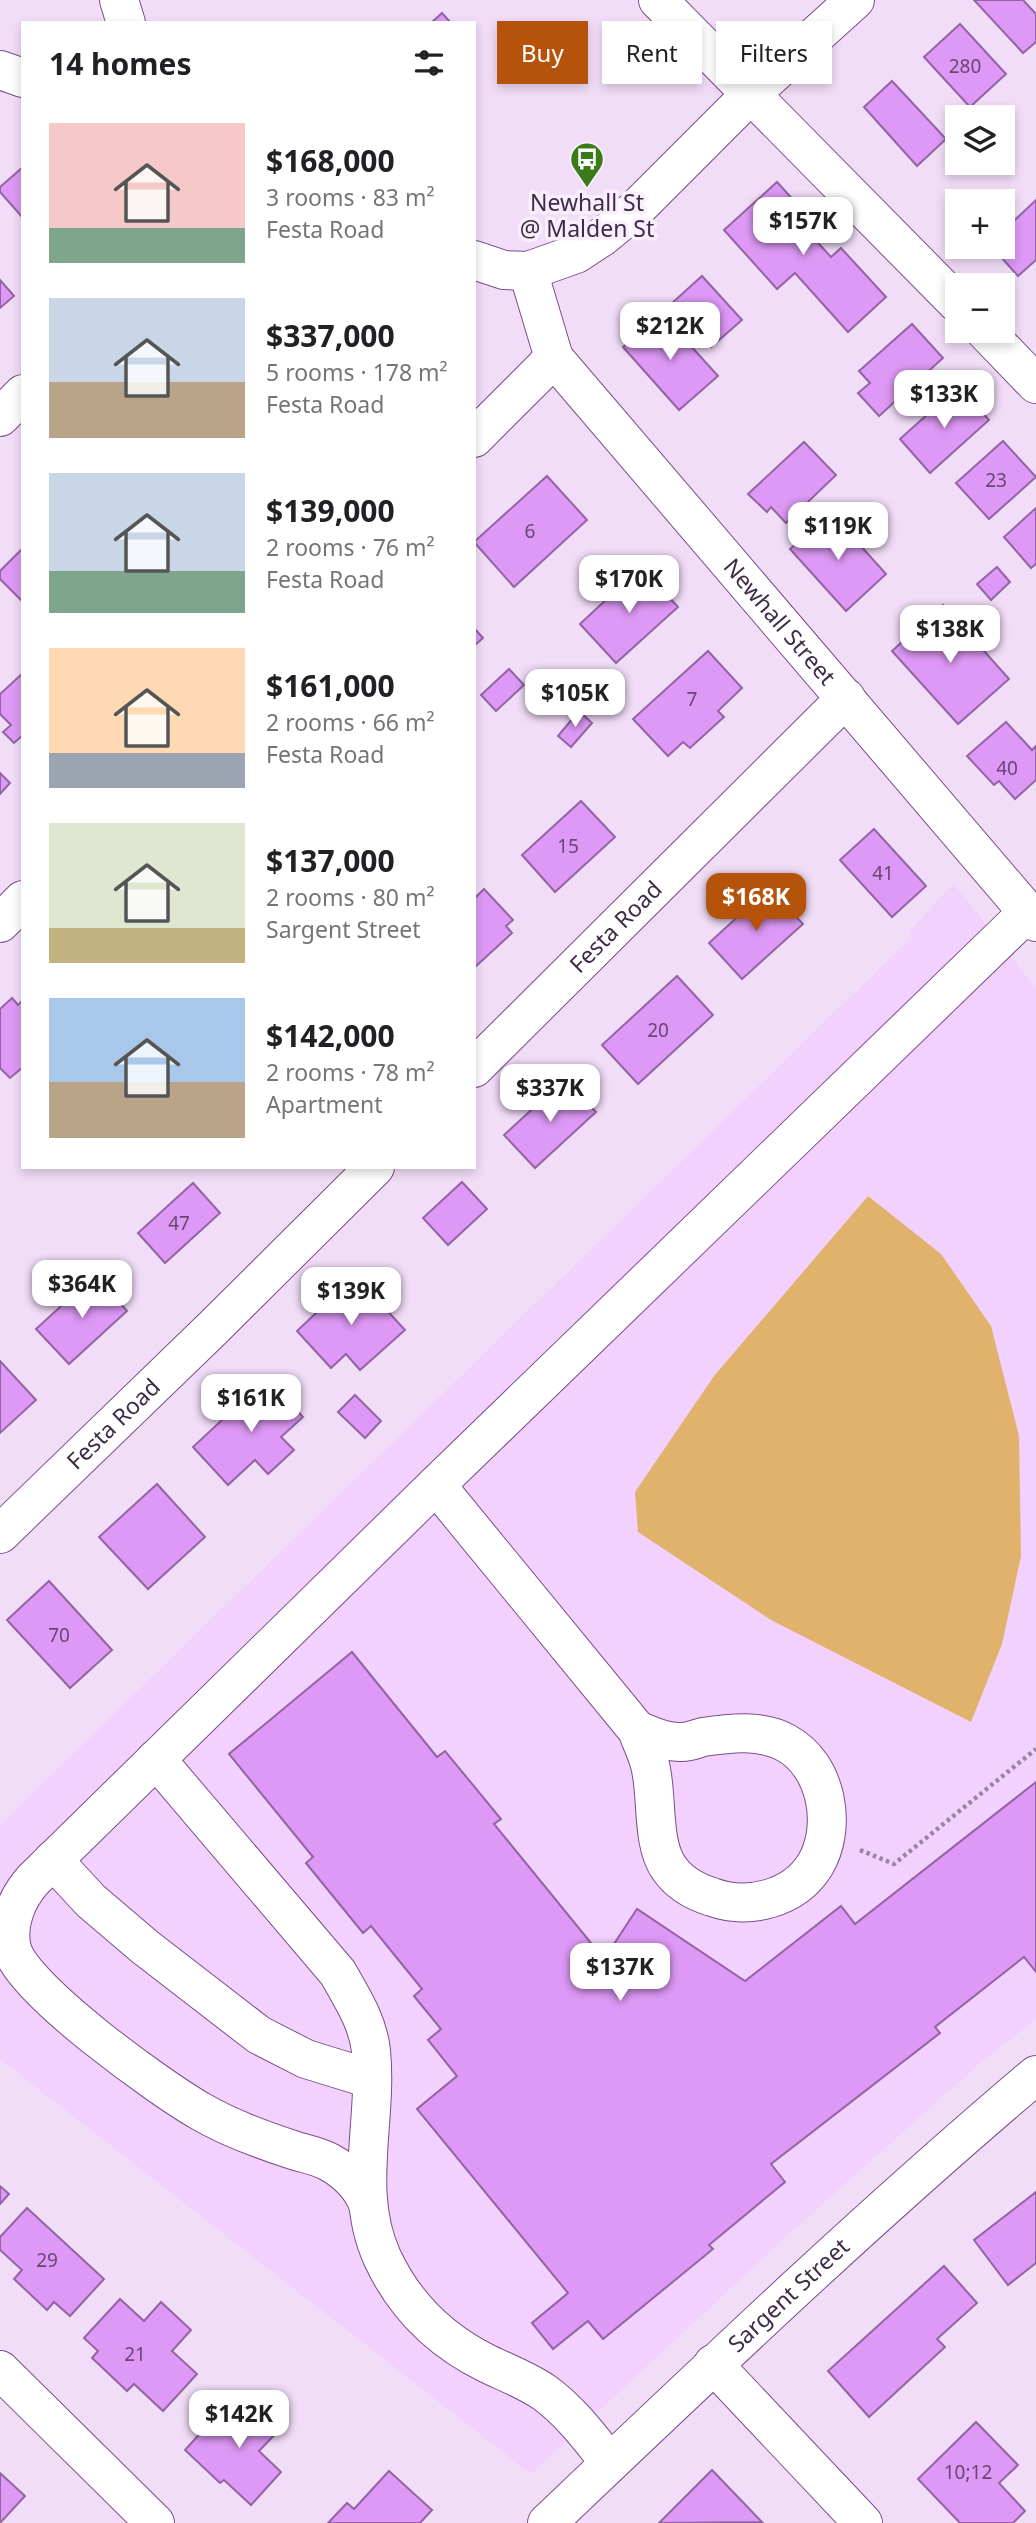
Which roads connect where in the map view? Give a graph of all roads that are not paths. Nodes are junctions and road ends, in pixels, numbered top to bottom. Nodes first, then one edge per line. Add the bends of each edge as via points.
1 (119, 0) edge
2 (658, 0) edge
3 (855, 0) edge
4 (126, 21) edge
5 (0, 70) edge
6 (21, 77) edge
7 (751, 94) junction
8 (476, 261) edge
9 (528, 271) junction
10 (945, 291) edge
11 (997, 343) edge
12 (554, 358) junction
13 (1036, 384) edge
14 (21, 396) edge
15 (0, 417) edge
16 (476, 436) edge
17 (846, 698) junction
18 (21, 902) edge
19 (1032, 917) edge
20 (0, 923) edge
21 (476, 1066) edge
22 (373, 1169) edge
23 (436, 1485) junction
24 (0, 1534) edge
25 (636, 1730) junction
26 (156, 1759) junction
27 (53, 1860) junction
28 (1036, 2075) edge
29 (371, 2079) junction
30 (368, 2204) junction
31 (713, 2364) junction
32 (0, 2370) edge
33 (610, 2463) junction
34 (155, 2523) edge
35 (547, 2523) edge
36 (863, 2523) edge

1 - 4 street
2 - 7 street
3 - 7 street
5 - 6 street
7 - 9 street via 602,237 576,254
7 - 10 street
8 - 9 street via 504,270
9 - 12 street, Newhall Street
11 - 13 street
12 - 16 street
12 - 17 street, Newhall Street
14 - 15 street
17 - 19 street, Newhall Street
17 - 21 street, Festa Road
18 - 20 street
19 - 23 street
22 - 24 street, Festa Road
23 - 25 street
23 - 26 street
25 - 25 street via 666,1741 685,1742 763,1734 802,1755 817,1775 825,1797 826,1837 815,1865 795,1886 773,1898 749,1903 722,1901 693,1891 668,1868 656,1833 650,1764
26 - 27 street
26 - 29 street via 338,1973 361,2013 371,2050
27 - 29 street via 91,1901 145,1947 259,2035 306,2059
27 - 30 street via 22,1892 12,1925 12,1948 40,1990 201,2112 243,2132 328,2161 349,2176
28 - 31 street, Sargent Street
29 - 30 street
30 - 33 street via 382,2257 417,2314 454,2344 543,2392 569,2412
31 - 33 street, Sargent Street
31 - 36 street
32 - 34 street
33 - 35 street, Sargent Street

